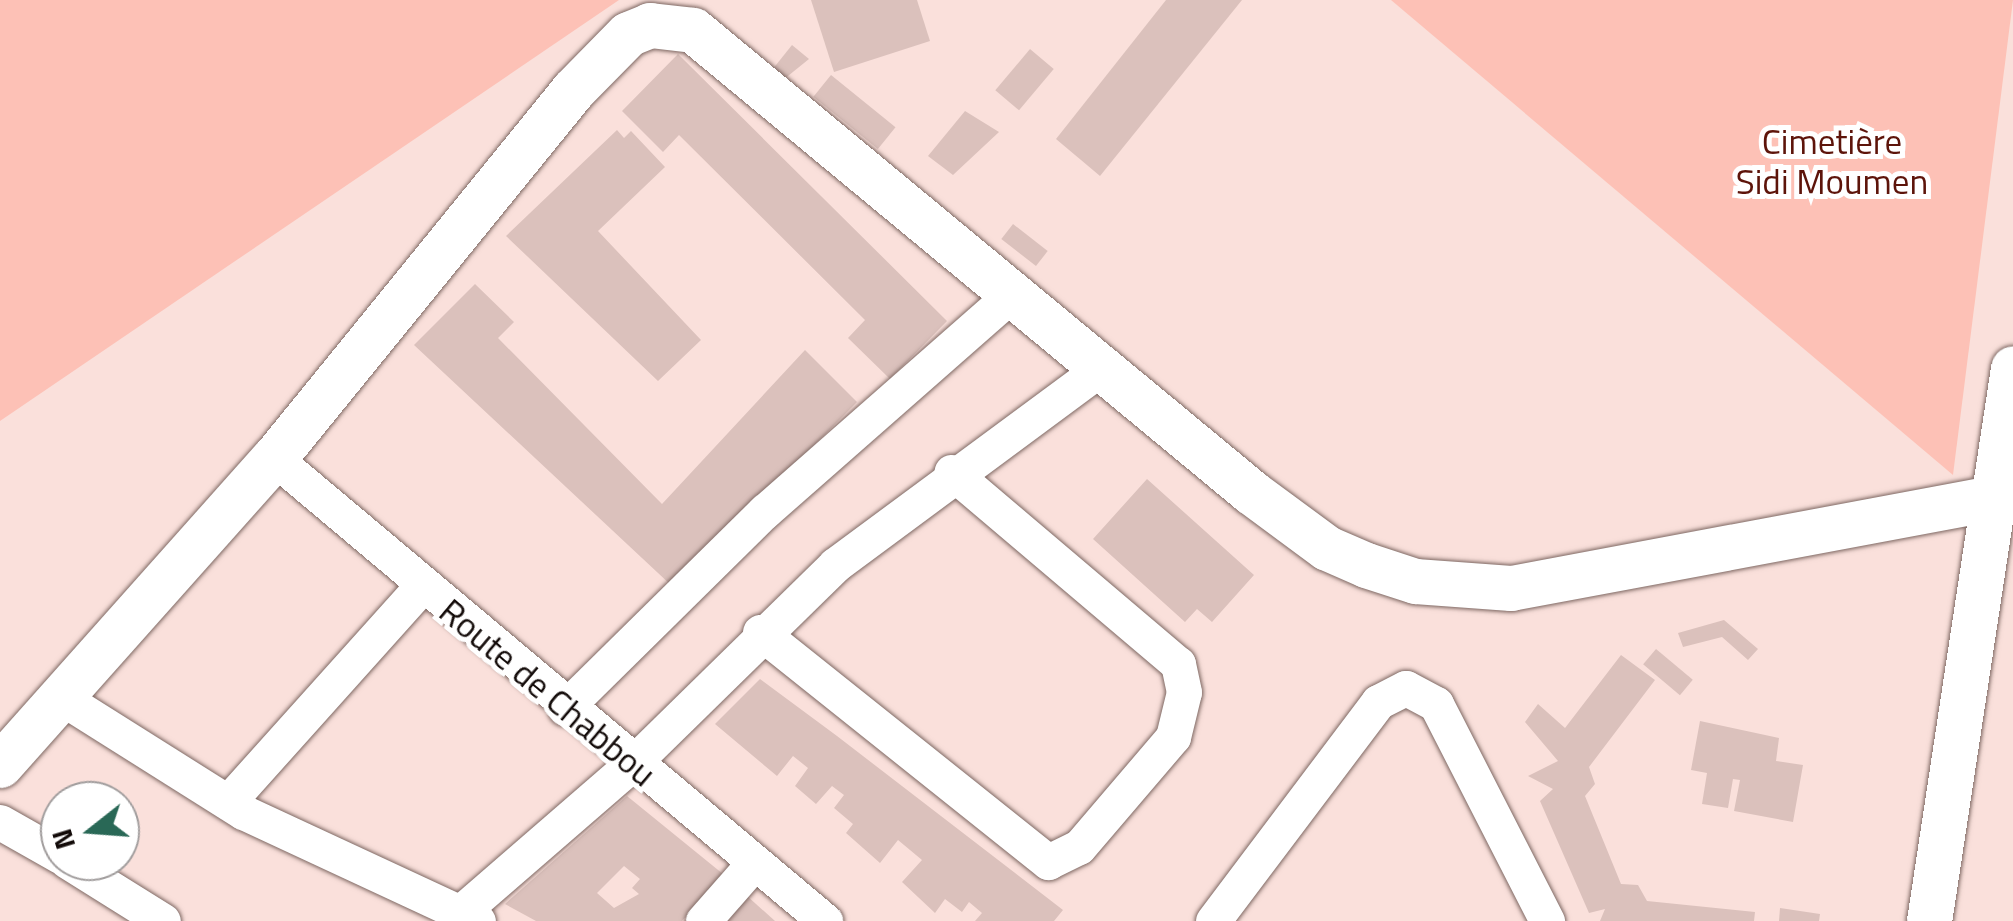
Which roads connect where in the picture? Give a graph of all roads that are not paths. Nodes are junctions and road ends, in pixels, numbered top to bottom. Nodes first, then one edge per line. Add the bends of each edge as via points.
1 (1015, 291) junction
2 (1104, 367) junction
3 (2013, 368) edge
4 (274, 458) junction
5 (952, 472) junction
6 (2003, 499) edge
7 (421, 587) junction
8 (760, 632) junction
9 (62, 698) junction
10 (566, 708) junction
11 (3, 756) edge
12 (633, 763) junction
13 (228, 802) junction
14 (0, 822) edge
15 (40, 845) edge
16 (754, 863) junction
17 (99, 881) edge
18 (469, 917) edge
19 (163, 921) edge
20 (703, 921) edge
21 (825, 921) edge
22 (1213, 921) edge
23 (1547, 921) edge
24 (1928, 921) edge

1 - 2 street
1 - 4 street via 693,30 650,25 606,55
1 - 10 street via 765,511
2 - 5 street
2 - 6 street via 1326,548 1465,588 1623,572
3 - 6 street
4 - 7 street, Route de Chabbou
4 - 9 street
5 - 8 street
5 - 8 street via 1178,664 1184,692 1174,737 1080,847 1048,862
6 - 24 street
7 - 10 street, Route de Chabbou
7 - 13 street
8 - 12 street
9 - 11 street
9 - 13 street
10 - 12 street, Route de Chabbou
12 - 16 street, Route de Chabbou
12 - 18 street
13 - 18 street
14 - 15 street
16 - 20 street
16 - 21 street, Route de Chabbou
17 - 19 street
22 - 23 street via 1378,702 1406,688 1436,704

